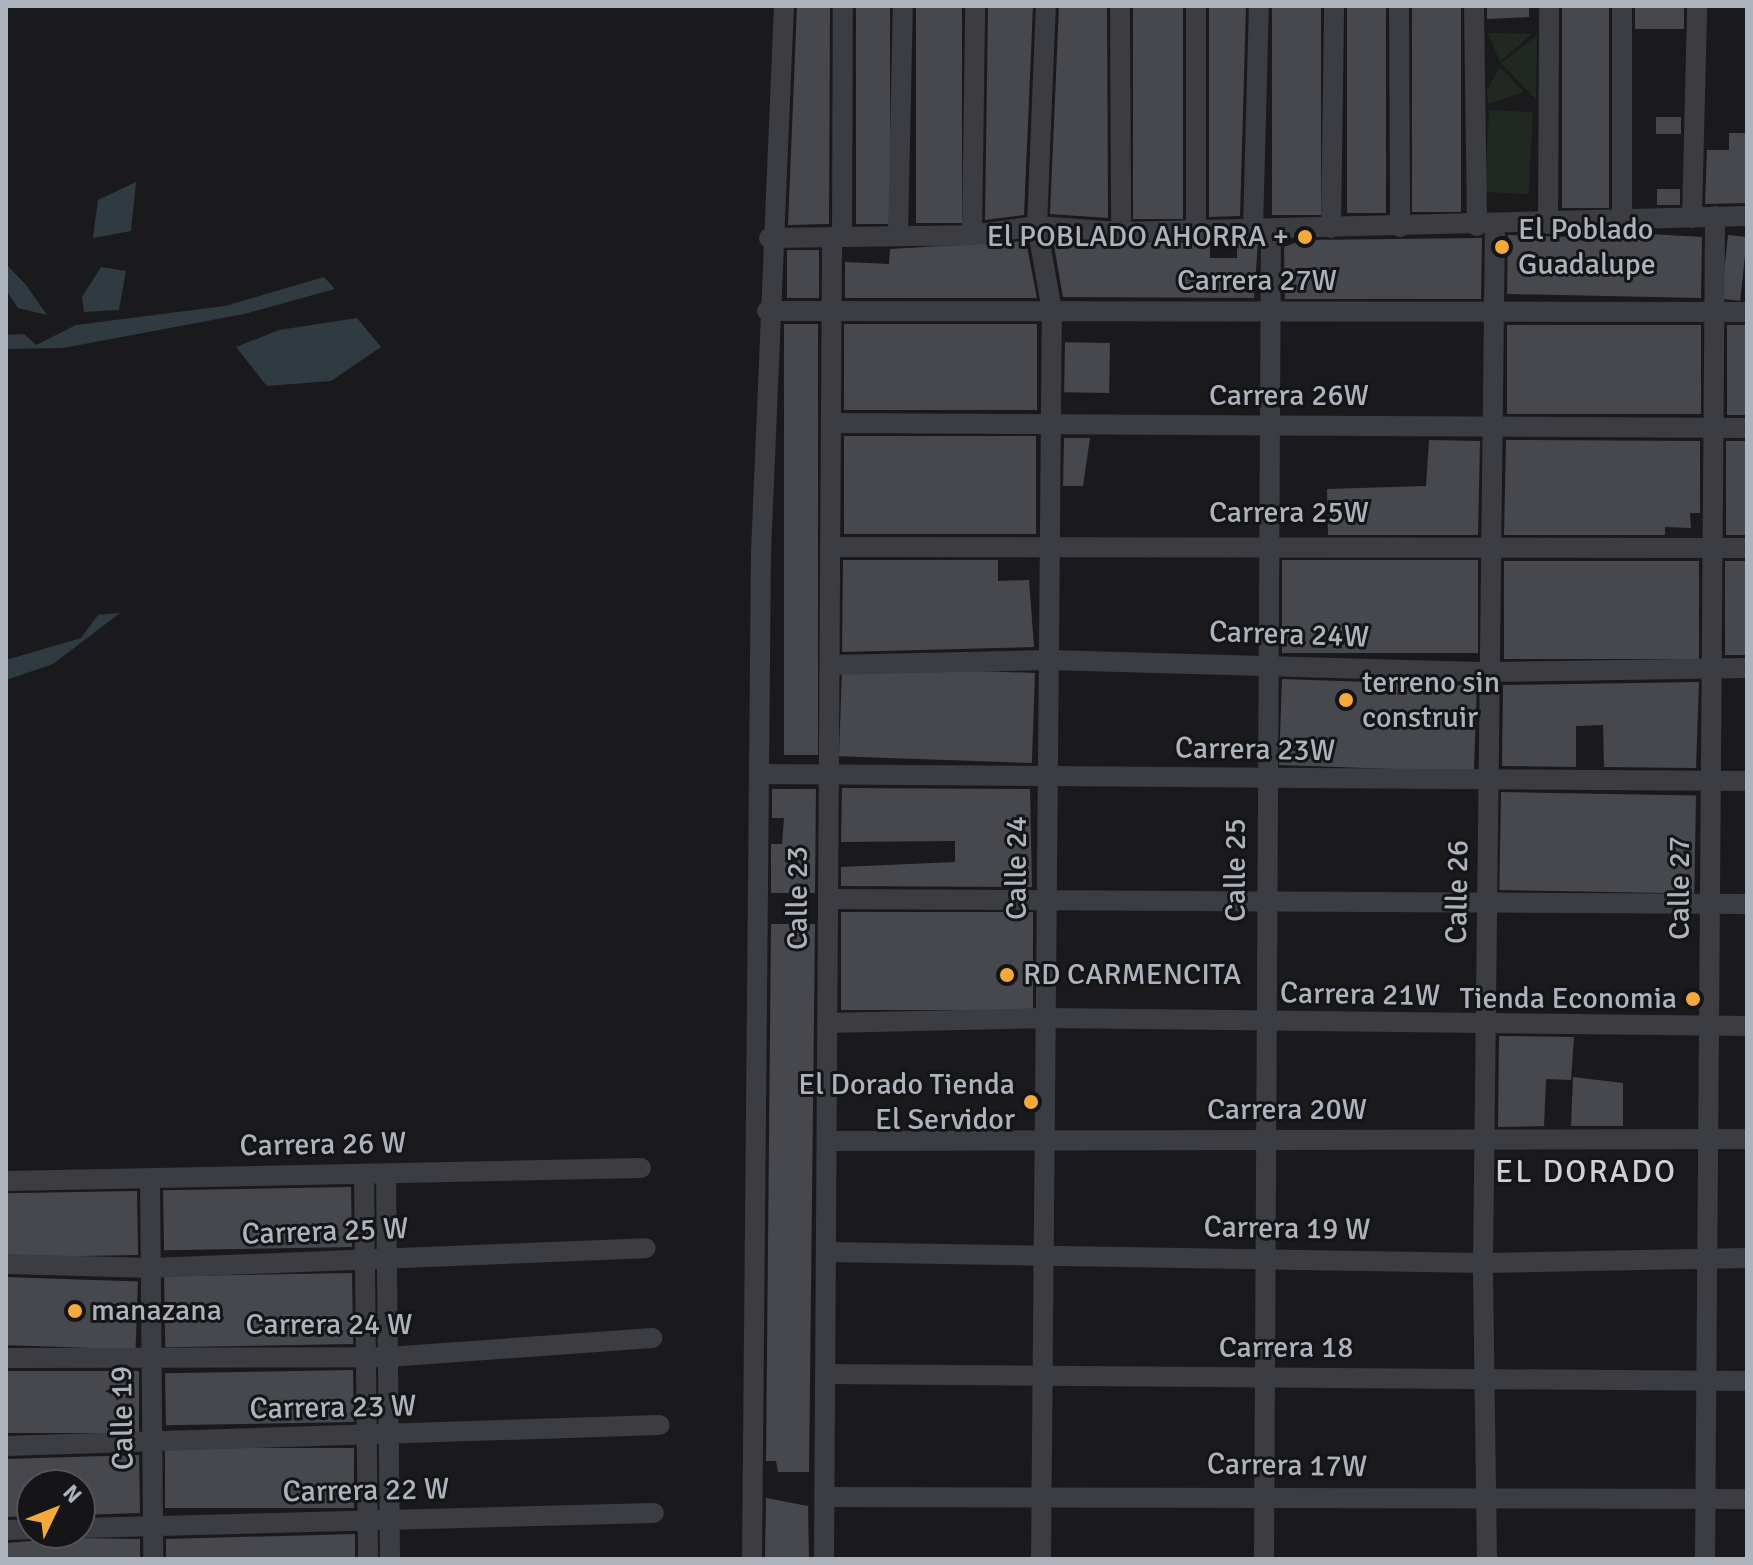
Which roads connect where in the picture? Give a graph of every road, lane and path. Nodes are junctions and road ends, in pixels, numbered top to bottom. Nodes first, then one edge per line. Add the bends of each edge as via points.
1 (784, 6) edge
2 (843, 6) edge
3 (903, 6) edge
4 (975, 6) edge
5 (1046, 6) edge
6 (1120, 6) edge
7 (1196, 6) edge
8 (1259, 6) edge
9 (1334, 6) edge
10 (1399, 6) edge
11 (1474, 6) edge
12 (1549, 6) edge
13 (1622, 6) edge
14 (1697, 6) edge
15 (1715, 216) junction
16 (1747, 216) edge
17 (1692, 218) junction
18 (1622, 223) junction
19 (1548, 224) junction
20 (1037, 226) junction
21 (1486, 226) junction
22 (1400, 227) junction
23 (1331, 228) junction
24 (1262, 230) junction
25 (1196, 231) junction
26 (1121, 232) junction
27 (972, 235) junction
28 (898, 236) junction
29 (837, 237) junction
30 (769, 238) junction
31 (767, 311) junction
32 (832, 311) junction
33 (1052, 311) junction
34 (1271, 311) junction
35 (1496, 312) junction
36 (1713, 312) junction
37 (1747, 312) edge
38 (831, 423) junction
39 (1275, 424) junction
40 (1048, 427) junction
41 (1713, 427) junction
42 (1491, 428) junction
43 (1747, 428) edge
44 (1047, 542) junction
45 (1273, 543) junction
46 (1493, 545) junction
47 (831, 547) junction
48 (1747, 548) edge
49 (1712, 549) junction
50 (1049, 660) junction
51 (1271, 664) junction
52 (830, 665) junction
53 (1714, 667) junction
54 (1747, 668) edge
55 (1490, 672) junction
56 (762, 774) junction
57 (829, 779) junction
58 (1267, 779) junction
59 (1046, 780) junction
60 (1711, 780) junction
61 (1747, 781) edge
62 (1489, 785) junction
63 (828, 899) junction
64 (1047, 899) junction
65 (1266, 901) junction
66 (1487, 903) junction
67 (1707, 904) junction
68 (1747, 904) edge
69 (1047, 1018) junction
70 (827, 1023) junction
71 (1266, 1023) junction
72 (1747, 1026) edge
73 (1487, 1027) junction
74 (1713, 1027) junction
75 (1047, 1139) junction
76 (1712, 1139) junction
77 (1747, 1139) edge
78 (1262, 1140) junction
79 (827, 1141) junction
80 (1486, 1142) junction
81 (641, 1168) dead end
82 (364, 1174) junction
83 (386, 1174) junction
84 (150, 1179) junction
85 (6, 1181) edge
86 (646, 1248) dead end
87 (826, 1252) junction
88 (1044, 1254) junction
89 (1712, 1258) junction
90 (1747, 1258) edge
91 (1266, 1259) junction
92 (364, 1260) junction
93 (387, 1261) junction
94 (1483, 1263) junction
95 (6, 1264) edge
96 (152, 1268) junction
97 (652, 1338) dead end
98 (366, 1353) junction
99 (388, 1357) junction
100 (6, 1358) edge
101 (152, 1358) junction
102 (826, 1374) junction
103 (1044, 1376) junction
104 (1483, 1378) junction
105 (1265, 1379) junction
106 (1707, 1381) junction
107 (1747, 1381) edge
108 (660, 1425) dead end
109 (367, 1438) junction
110 (389, 1438) junction
111 (156, 1441) junction
112 (6, 1446) edge
113 (1042, 1492) junction
114 (1264, 1495) junction
115 (825, 1497) junction
116 (1704, 1499) junction
117 (1747, 1499) edge
118 (1486, 1501) junction
119 (654, 1513) dead end
120 (389, 1520) junction
121 (368, 1521) junction
122 (154, 1526) junction
123 (96, 1528) edge
124 (153, 1559) edge
125 (368, 1559) edge
126 (390, 1559) edge
127 (752, 1559) edge
128 (824, 1559) edge
129 (1041, 1559) edge
130 (1264, 1559) edge
131 (1487, 1559) edge
132 (1705, 1559) edge

1 - 30 street
2 - 29 street, Calle 23
3 - 28 street
4 - 27 street
5 - 20 street, Calle 24
6 - 26 street
7 - 25 street
8 - 24 street, Calle 25
9 - 23 street
10 - 22 street
11 - 21 street, Calle 26
12 - 19 street
13 - 18 street
14 - 17 street
15 - 16 street
15 - 17 street
15 - 36 street, Calle 27
17 - 18 street
18 - 19 street
19 - 21 street
20 - 26 street
20 - 27 street
20 - 33 street, Calle 24
21 - 22 street
21 - 35 street, Calle 26
22 - 23 street
23 - 24 street
24 - 25 street
24 - 34 street, Calle 25
25 - 26 street
27 - 28 street
28 - 29 street
29 - 30 street
29 - 32 street, Calle 23
30 - 31 street
31 - 32 street, Carrera 27W
31 - 56 street
32 - 33 street, Carrera 27W
32 - 38 street, Calle 23
33 - 34 street, Carrera 27W
33 - 40 street, Calle 24
34 - 35 street, Carrera 27W
34 - 39 street, Calle 25
35 - 36 street, Carrera 27W
35 - 42 street, Calle 26
36 - 37 street, Carrera 27W
36 - 41 street, Calle 27
38 - 40 street, Carrera 26W
38 - 47 street, Calle 23
39 - 40 street, Carrera 26W
39 - 42 street, Carrera 26W
39 - 45 street, Calle 25
40 - 44 street, Calle 24
41 - 42 street, Carrera 26W
41 - 43 street, Carrera 26W
41 - 49 street, Calle 27
42 - 46 street, Calle 26
44 - 45 street, Carrera 25W
44 - 47 street, Carrera 25W
44 - 50 street, Calle 24
45 - 46 street, Carrera 25W
45 - 51 street, Calle 25
46 - 49 street, Carrera 25W
46 - 55 street, Calle 26
47 - 52 street, Calle 23
48 - 49 street, Carrera 25W
49 - 53 street, Calle 27
50 - 51 street, Carrera 24W
50 - 52 street, Carrera 24W
50 - 59 street, Calle 24
51 - 55 street, Carrera 24W
51 - 58 street, Calle 25
52 - 57 street, Calle 23
53 - 54 street, Carrera 24W
53 - 55 street, Carrera 24W
53 - 60 street, Calle 27
55 - 62 street, Calle 26
56 - 57 street, Carrera 23W
56 - 127 street
57 - 59 street, Carrera 23W
57 - 63 street, Calle 23
58 - 59 street, Carrera 23W
58 - 62 street, Carrera 23W
58 - 65 street, Calle 25
59 - 64 street, Calle 24
60 - 61 street, Carrera 23W
60 - 62 street, Carrera 23W
60 - 67 street, Calle 27
62 - 66 street, Calle 26
63 - 64 street
63 - 70 street, Calle 23
64 - 65 street
64 - 69 street, Calle 24
65 - 66 street
65 - 71 street, Calle 25
66 - 67 street
66 - 73 street, Calle 26
67 - 68 street
67 - 74 street, Calle 27
69 - 70 street, Carrera 21W
69 - 71 street, Carrera 21W
69 - 75 street, Calle 24
70 - 79 street, Calle 23
71 - 73 street, Carrera 21W
71 - 78 street, Calle 25
72 - 74 street, Carrera 21W
73 - 74 street, Carrera 21W
73 - 80 street, Calle 26
74 - 76 street, Calle 27
75 - 78 street, Carrera 20W
75 - 79 street, Carrera 20W
75 - 88 street, Calle 24
76 - 77 street, Carrera 20W
76 - 80 street, Carrera 20W
76 - 89 street, Calle 27
78 - 80 street, Carrera 20W
78 - 91 street, Calle 25
79 - 87 street, Calle 23
80 - 94 street, Calle 26
81 - 83 street, Carrera 26 W
82 - 83 street, Carrera 26 W
82 - 84 street, Carrera 26 W
82 - 92 street
83 - 93 street
84 - 85 street, Carrera 26 W
84 - 96 street, Calle 19
86 - 93 street, Carrera 25 W
87 - 88 street, Carrera 19 W
87 - 102 street, Calle 23
88 - 91 street, Carrera 19 W
88 - 103 street, Calle 24
89 - 90 street, Carrera 19 W
89 - 94 street, Carrera 19 W
89 - 106 street, Calle 27
91 - 94 street, Carrera 19 W
91 - 105 street, Calle 25
92 - 93 street, Carrera 25 W
92 - 96 street, Carrera 25 W
92 - 98 street
93 - 99 street
94 - 104 street, Calle 26
95 - 96 street, Carrera 25 W
96 - 101 street, Calle 19
97 - 99 street, Carrera 24 W
98 - 99 street, Carrera 24 W
98 - 101 street, Carrera 24 W
98 - 109 street
99 - 110 street
100 - 101 street, Carrera 24 W
101 - 111 street, Calle 19
102 - 103 street, Carrera 18
102 - 115 street, Calle 23
103 - 105 street, Carrera 18
103 - 113 street, Calle 24
104 - 105 street, Carrera 18
104 - 106 street, Carrera 18
104 - 118 street, Calle 26
105 - 114 street, Calle 25
106 - 107 street, Carrera 18
106 - 116 street, Calle 27
108 - 110 street, Carrera 23 W
109 - 110 street, Carrera 23 W
109 - 111 street, Carrera 23 W
109 - 121 street
110 - 120 street
111 - 112 street, Carrera 23 W
111 - 122 street, Calle 19
113 - 114 street, Carrera 17W
113 - 115 street, Carrera 17W
113 - 129 street, Calle 24
114 - 118 street, Carrera 17W
114 - 130 street, Calle 25
115 - 128 street, Calle 23
116 - 117 street, Carrera 17W
116 - 118 street, Carrera 17W
116 - 132 street, Calle 27
118 - 131 street, Calle 26
119 - 120 street, Carrera 22 W
120 - 121 street, Carrera 22 W
120 - 126 street
121 - 122 street, Carrera 22 W
121 - 125 street
122 - 123 street, Carrera 22 W
122 - 124 street, Calle 19

